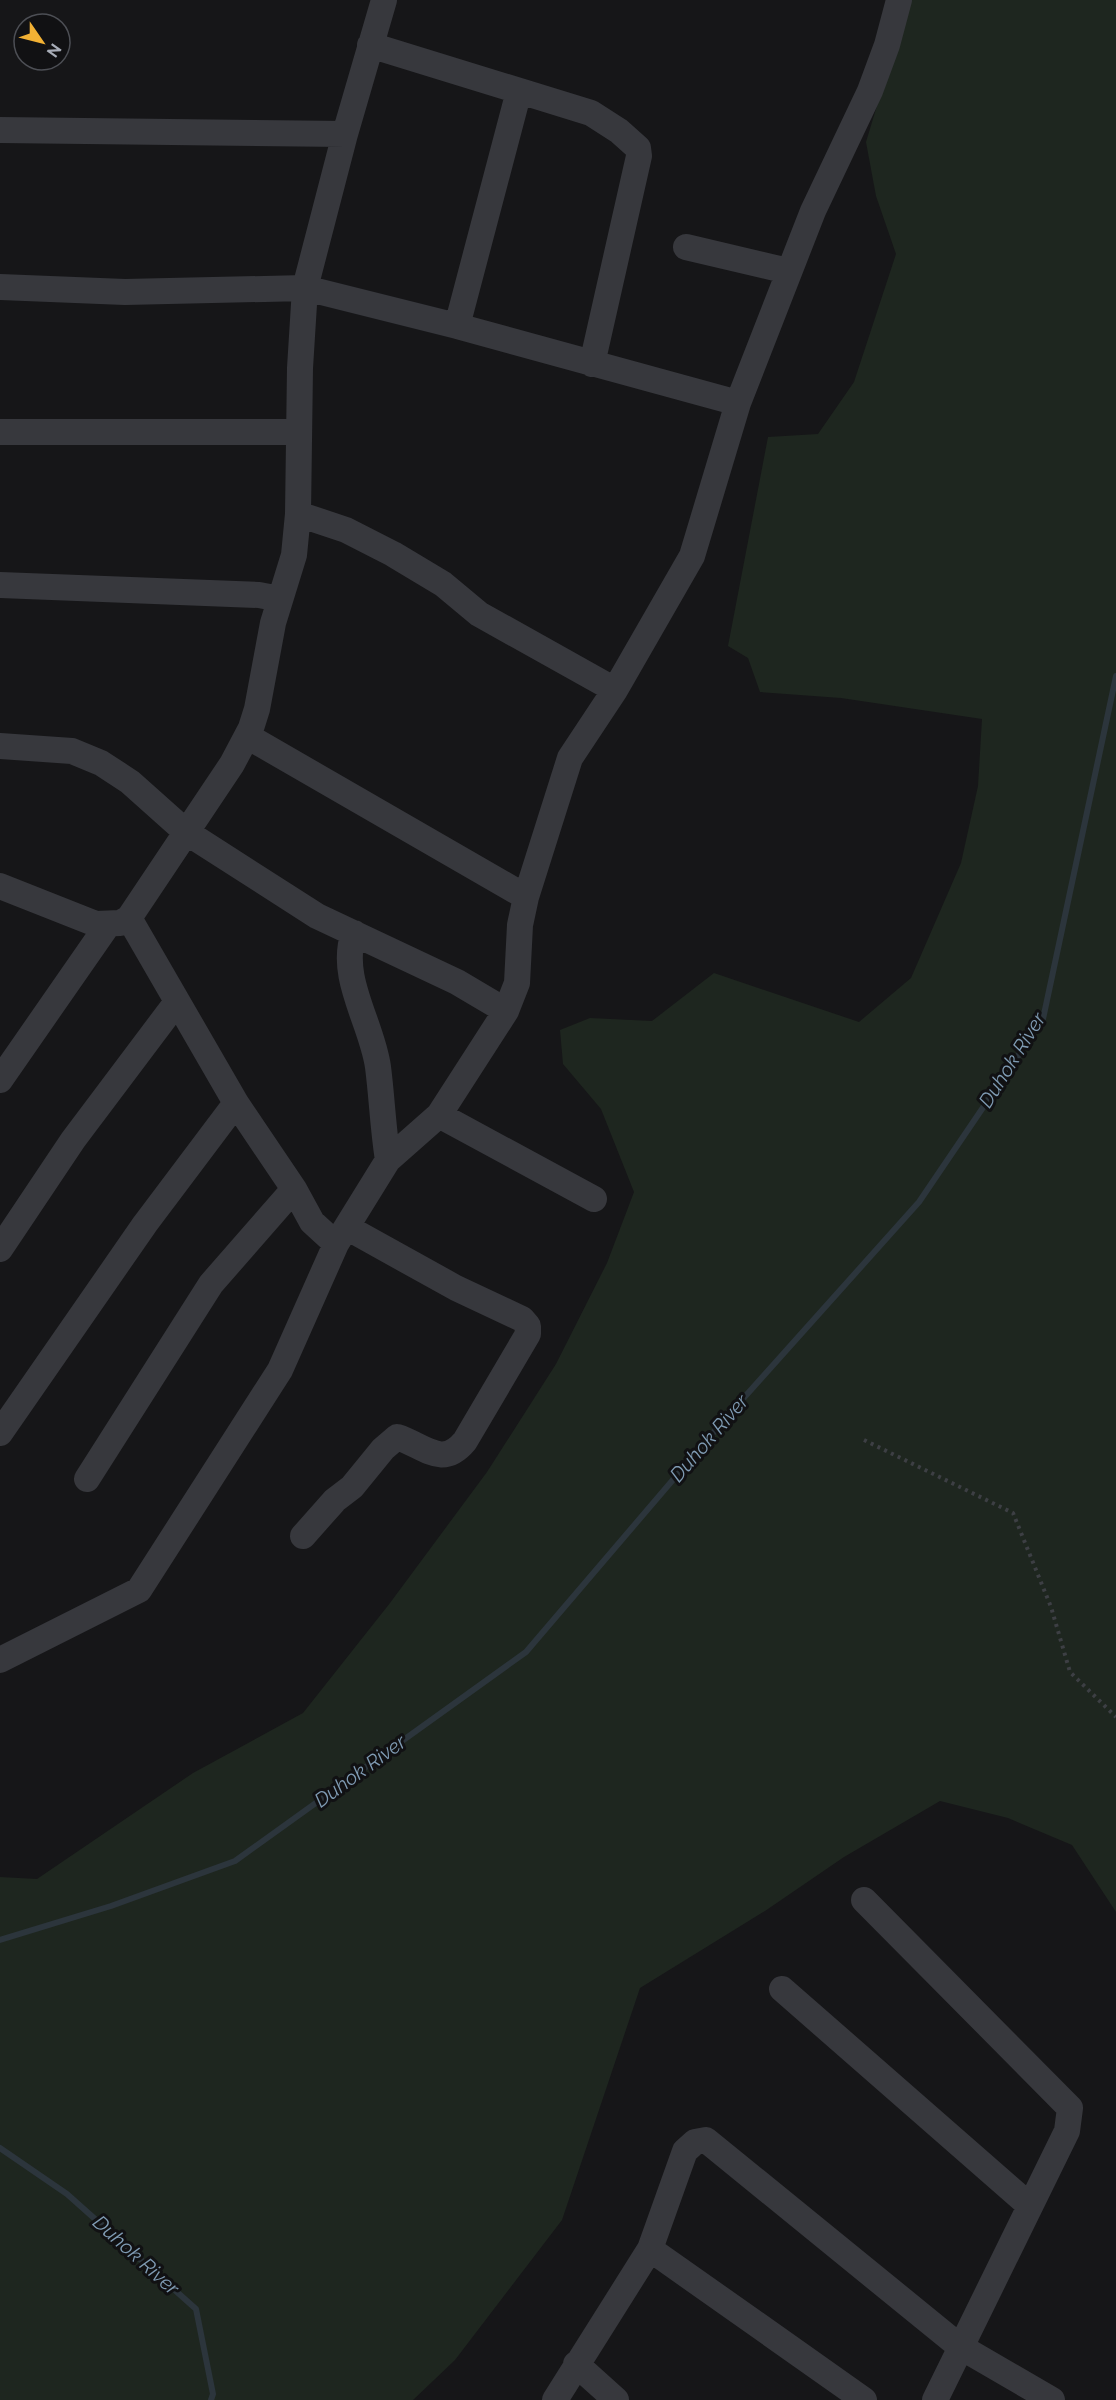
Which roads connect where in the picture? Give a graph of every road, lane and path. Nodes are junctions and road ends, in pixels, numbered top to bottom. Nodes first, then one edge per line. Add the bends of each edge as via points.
1 (384, 0) edge
2 (899, 0) edge
3 (370, 45) junction
4 (519, 91) junction
5 (0, 130) edge
6 (345, 134) junction
7 (686, 247) dead end
8 (788, 271) junction
9 (0, 287) edge
10 (305, 288) junction
11 (457, 326) junction
12 (592, 364) junction
13 (738, 403) junction
14 (0, 432) edge
15 (299, 432) junction
16 (298, 514) junction
17 (0, 585) edge
18 (280, 599) junction
19 (615, 690) junction
20 (247, 736) junction
21 (0, 746) edge
22 (186, 832) junction
23 (0, 886) edge
24 (526, 897) junction
25 (118, 922) junction
26 (354, 933) junction
27 (176, 1003) junction
28 (506, 1011) junction
29 (4, 1069) edge
30 (236, 1103) junction
31 (438, 1115) junction
32 (388, 1160) junction
33 (294, 1188) junction
34 (594, 1199) dead end
35 (342, 1236) junction
36 (0, 1249) edge
37 (0, 1434) edge
38 (864, 1440) dead end
39 (87, 1479) dead end
40 (303, 1536) dead end
41 (0, 1660) edge
42 (1116, 1717) edge
43 (864, 1900) dead end
44 (782, 1989) dead end
45 (1030, 2205) junction
46 (650, 2249) junction
47 (959, 2346) junction
48 (576, 2364) junction
49 (555, 2400) edge
50 (616, 2400) edge
51 (864, 2400) edge
52 (935, 2400) edge
53 (1052, 2400) edge

1 - 3 street
2 - 8 street via 870,91
3 - 4 street
3 - 6 street
4 - 11 street
4 - 12 street via 591,113 638,148
5 - 6 street
6 - 10 street
7 - 8 street
8 - 13 street
9 - 10 street via 125,292
10 - 11 street
10 - 15 street
11 - 12 street
12 - 13 street
13 - 19 street via 692,556
14 - 15 street
15 - 16 street
16 - 18 street via 294,555
16 - 19 street via 346,530 393,554 443,584 479,615
17 - 18 street
18 - 20 street via 257,709
19 - 24 street via 570,758
20 - 22 street
20 - 24 street
21 - 22 street via 72,751 101,763 130,782
22 - 25 street
22 - 26 street via 317,915
23 - 25 street via 87,921
24 - 28 street via 520,925 517,983
25 - 27 street
25 - 29 street
26 - 28 street via 457,982
26 - 32 street via 349,965 378,1066
27 - 30 street
27 - 36 street via 73,1140
28 - 31 street
30 - 33 street
30 - 37 street via 145,1224
31 - 32 street
31 - 34 street
32 - 35 street
33 - 35 street via 312,1222
33 - 39 street via 211,1284
35 - 40 street via 522,1319 528,1334 465,1441 454,1453 442,1456 397,1437
35 - 41 street via 280,1370 138,1590
38 - 42 path via 1013,1513 1051,1607 1070,1672
43 - 45 street via 1070,2108 1067,2132
44 - 45 street
45 - 47 street
46 - 47 street via 685,2151 695,2142 706,2140
46 - 48 street
46 - 51 street
47 - 52 street
47 - 53 street
48 - 49 street
48 - 50 street

